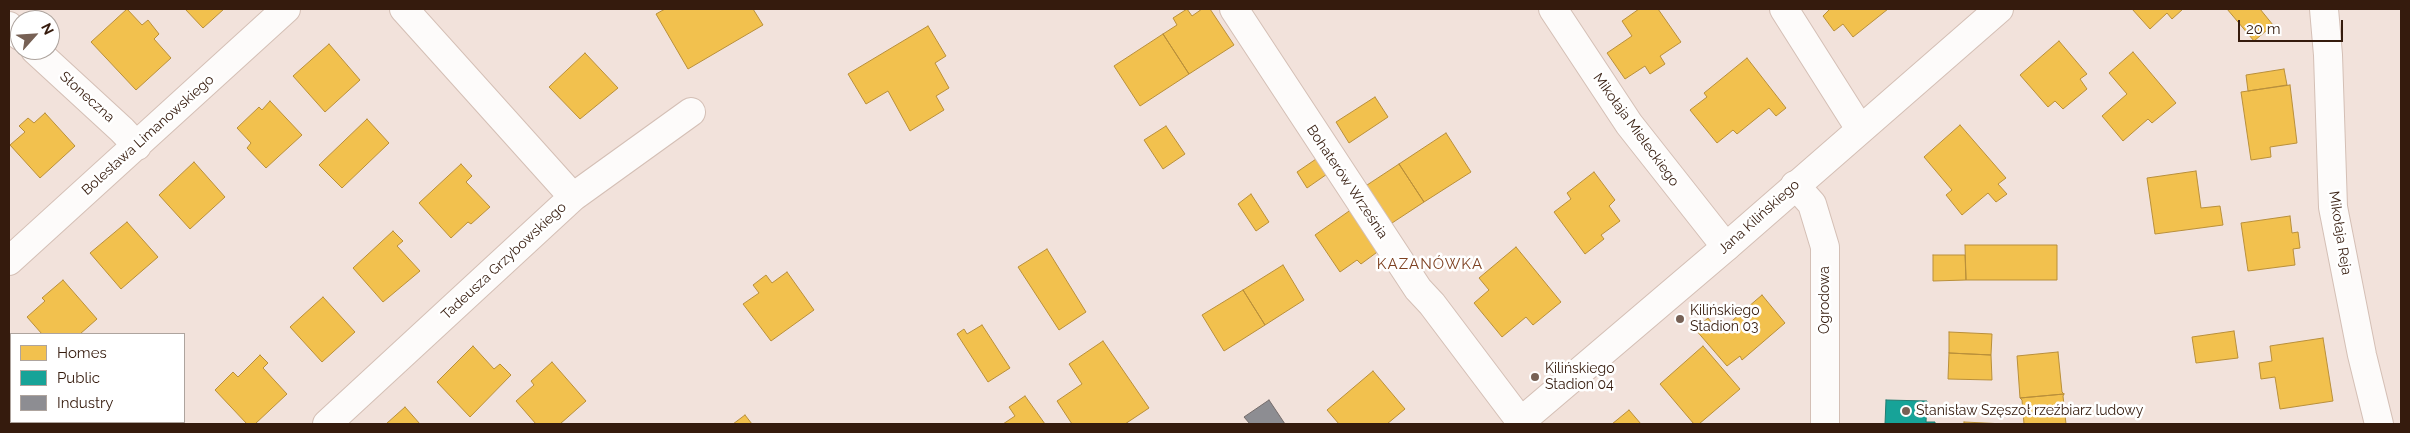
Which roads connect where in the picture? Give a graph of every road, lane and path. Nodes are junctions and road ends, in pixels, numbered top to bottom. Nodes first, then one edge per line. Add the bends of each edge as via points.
1 (286, 9) edge
2 (404, 9) edge
3 (1234, 9) edge
4 (1553, 9) edge
5 (1784, 9) edge
6 (1998, 9) edge
7 (2324, 9) edge
8 (46, 60) edge
9 (691, 112) dead end
10 (1860, 129) junction
11 (136, 146) junction
12 (1795, 185) junction
13 (573, 197) junction
14 (1726, 247) junction
15 (9, 261) edge
16 (1520, 423) edge
17 (327, 424) edge
18 (1825, 424) edge
19 (2379, 424) edge

1 - 11 street, Bolesława Limanowskiego
2 - 13 street
3 - 16 street, Bohaterów Września via 1418,289
4 - 14 street, Mikołaja Mieleckiego via 1629,124
5 - 10 street
6 - 10 street, Jana Kilińskiego
7 - 19 street, Mikołaja Reja via 2333,207
8 - 11 street, Słoneczna
9 - 13 street, Tadeusza Grzybowskiego
10 - 12 street, Jana Kilińskiego
11 - 15 street, Bolesława Limanowskiego
12 - 14 street, Jana Kilińskiego
12 - 18 street, Ogrodowa via 1812,204 1825,247
13 - 17 street, Tadeusza Grzybowskiego
14 - 16 street, Jana Kilińskiego

